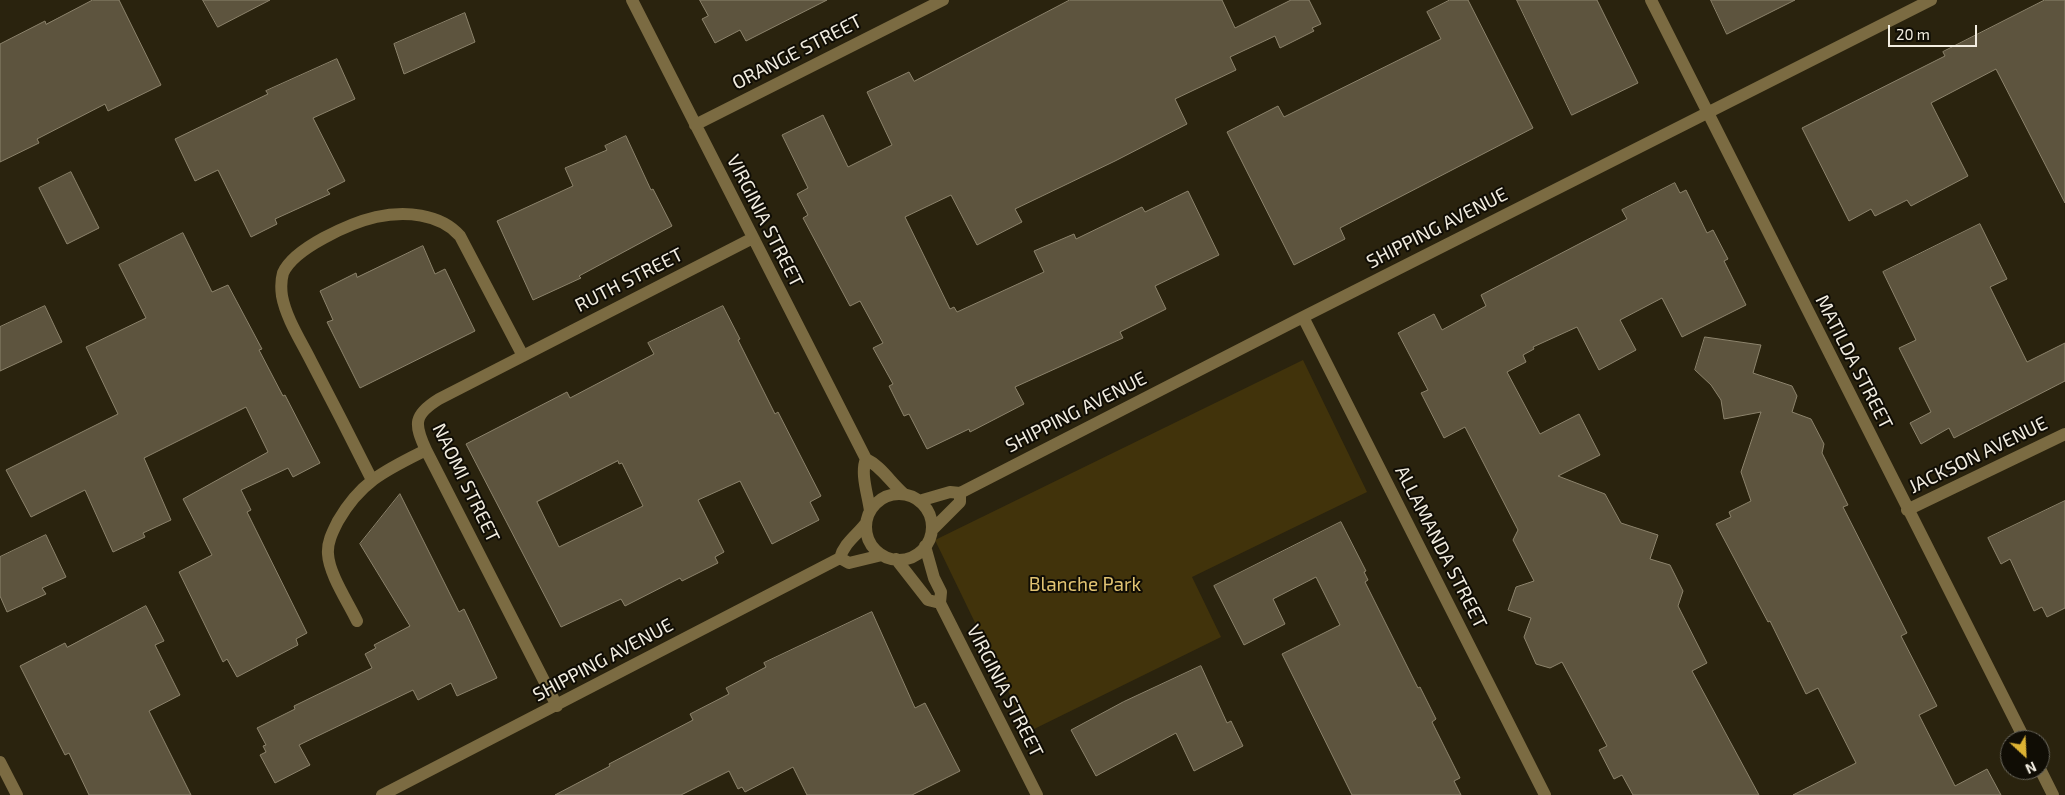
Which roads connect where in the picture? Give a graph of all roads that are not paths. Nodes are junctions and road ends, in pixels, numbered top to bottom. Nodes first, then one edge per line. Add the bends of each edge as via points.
1 (632, 0) edge
2 (943, 0) edge
3 (1651, 0) edge
4 (1931, 0) edge
5 (1707, 113) junction
6 (695, 125) junction
7 (753, 238) junction
8 (1304, 317) junction
9 (523, 356) junction
10 (2065, 434) edge
11 (426, 450) junction
12 (866, 459) junction
13 (372, 480) junction
14 (960, 493) junction
15 (904, 494) junction
16 (919, 501) junction
17 (1907, 510) junction
18 (868, 517) junction
19 (932, 530) junction
20 (926, 546) junction
21 (882, 555) junction
22 (840, 558) junction
23 (896, 560) junction
24 (940, 604) junction
25 (357, 621) dead end
26 (557, 706) junction
27 (2020, 730) edge
28 (0, 762) edge
29 (2046, 780) edge
30 (16, 795) edge
31 (382, 795) edge
32 (1037, 795) edge
33 (1545, 795) edge
34 (2053, 795) edge

1 - 6 street, VIRGINIA STREET
2 - 6 street, ORANGE STREET
3 - 5 street, MATILDA STREET
4 - 5 street, SHIPPING AVENUE
5 - 8 street, SHIPPING AVENUE
5 - 17 street, MATILDA STREET
6 - 7 street, VIRGINIA STREET
7 - 9 street, RUTH STREET
7 - 12 street, VIRGINIA STREET
8 - 14 street, SHIPPING AVENUE
8 - 33 street, ALLAMANDA STREET
9 - 11 street, NAOMI STREET via 424,410 416,426
9 - 13 street via 460,236 453,228 433,218 390,215 364,220 296,256 283,273 282,297
10 - 17 street, JACKSON AVENUE
11 - 13 street
11 - 26 street, NAOMI STREET
12 - 15 street, VIRGINIA STREET
12 - 18 street, VIRGINIA STREET via 862,468 867,485
13 - 25 street via 352,500 329,541 331,567
14 - 16 street, SHIPPING AVENUE via 950,492
14 - 19 street via 960,502
15 - 16 street
15 - 18 street via 884,497
16 - 19 street via 929,514
17 - 27 street, MATILDA STREET
18 - 21 street via 869,541
18 - 22 street, SHIPPING AVENUE via 858,534 843,547
19 - 20 street
20 - 23 street via 912,556
20 - 24 street, VIRGINIA STREET via 941,592
21 - 22 street via 849,563
21 - 23 street
22 - 26 street, SHIPPING AVENUE
23 - 24 street, VIRGINIA STREET via 928,600
24 - 32 street, VIRGINIA STREET
26 - 31 street, SHIPPING AVENUE
28 - 30 street
29 - 34 street

